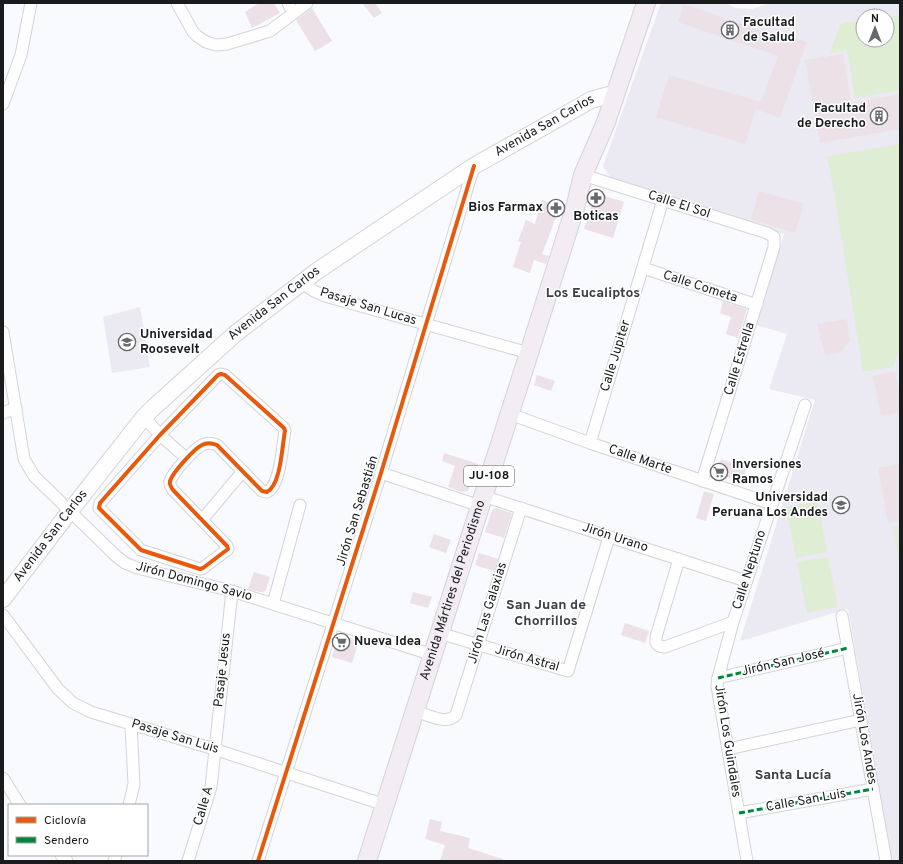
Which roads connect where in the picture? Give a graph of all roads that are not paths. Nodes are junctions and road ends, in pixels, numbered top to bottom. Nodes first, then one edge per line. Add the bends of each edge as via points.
1 (31, 3) edge
2 (177, 3) edge
3 (307, 3) edge
4 (646, 3) edge
5 (291, 8) edge
6 (616, 93) junction
7 (3, 104) edge
8 (474, 166) junction
9 (583, 175) junction
10 (663, 200) junction
11 (774, 238) joint
12 (643, 268) junction
13 (302, 283) junction
14 (757, 305) junction
15 (426, 324) junction
16 (3, 332) edge
17 (529, 353) junction
18 (805, 405) dead end
19 (16, 408) junction
20 (3, 413) edge
21 (510, 414) junction
22 (144, 417) junction
23 (160, 435) junction
24 (590, 443) junction
25 (186, 458) junction
26 (243, 471) junction
27 (381, 473) junction
28 (702, 481) junction
29 (481, 501) junction
30 (772, 504) junction
31 (300, 505) dead end
32 (521, 508) junction
33 (70, 510) junction
34 (202, 520) junction
35 (609, 537) junction
36 (679, 559) junction
37 (746, 581) junction
38 (232, 592) junction
39 (3, 599) edge
40 (273, 604) junction
41 (3, 615) edge
42 (842, 616) dead end
43 (733, 622) junction
44 (334, 624) junction
45 (439, 633) junction
46 (478, 645) junction
47 (848, 648) junction
48 (433, 655) junction
49 (718, 678) junction
50 (415, 711) junction
51 (861, 720) junction
52 (131, 724) junction
53 (214, 749) junction
54 (728, 749) junction
55 (286, 772) junction
56 (3, 778) edge
57 (874, 789) junction
58 (19, 804) edge
59 (130, 804) edge
60 (385, 805) junction
61 (739, 813) junction
62 (188, 861) edge
63 (258, 861) edge
64 (367, 861) edge
65 (746, 861) edge
66 (886, 861) edge

1 - 7 street via 21,55
2 - 5 street via 196,36 216,45 270,31
3 - 5 street
4 - 6 main road, Avenida Mártires del Periodismo
6 - 8 main road, Avenida San Carlos via 591,100
6 - 9 main road, Avenida Mártires del Periodismo / JU-108
8 - 13 main road, Avenida San Carlos
8 - 15 street, Jirón San Sebastián
9 - 10 street, Calle El Sol
9 - 17 main road, Avenida Mártires del Periodismo / JU-108
10 - 11 street, Calle El Sol via 767,233
10 - 12 street, Calle Jupiter
11 - 14 street, Calle Estrella via 774,247
12 - 14 street, Calle Cometa
12 - 24 street, Calle Jupiter
13 - 15 street, Pasaje San Lucas via 325,296
13 - 22 main road, Avenida San Carlos via 235,334
14 - 28 street, Calle Estrella
15 - 17 street, Pasaje San Lucas
15 - 27 street, Jirón San Sebastián
16 - 19 street, Jirón Domingo Savio
17 - 21 main road, Avenida Mártires del Periodismo / JU-108
18 - 30 street, Calle Neptuno
19 - 20 street
19 - 33 street, Jirón Domingo Savio via 24,459 34,476
21 - 24 street, Calle Marte
21 - 29 main road, Avenida Mártires del Periodismo / JU-108
22 - 23 street
22 - 33 main road, Avenida San Carlos
23 - 25 street
23 - 26 street via 218,375 225,375 285,431 277,480 271,490 262,491
23 - 34 street via 100,503 99,508 141,550 200,569 228,549
24 - 28 street, Calle Marte
25 - 26 street via 202,444 212,443 218,445
25 - 34 street via 170,480 170,486
26 - 34 street
27 - 29 street, Jirón Urano
27 - 44 street, Jirón San Sebastián
28 - 30 street, Calle Marte
29 - 32 street, Jirón Urano
29 - 45 main road, Avenida Mártires del Periodismo / JU-108
30 - 37 street, Calle Neptuno
31 - 40 street
32 - 35 street, Jirón Urano
32 - 46 street, Jirón Las Galaxias
33 - 38 street, Jirón Domingo Savio via 126,563
33 - 39 main road, Avenida San Carlos
35 - 36 street, Jirón Urano
35 - 46 street, Jirón Astral via 568,671
36 - 37 street, Jirón Urano
36 - 43 street via 656,643 665,647
37 - 43 street, Calle Neptuno
38 - 40 street, Jirón Domingo Savio
38 - 53 street, Pasaje Jesus
40 - 44 street, Jirón Domingo Savio
41 - 52 street, Pasaje San Luis via 58,689 73,702 91,712
42 - 47 street, Jirón Los Andes
43 - 49 street, Jirón Los Guindales
44 - 48 street, Jirón Domingo Savio
44 - 55 street, Jirón San Sebastián
45 - 46 street, Jirón Astral
45 - 48 main road, Avenida Mártires del Periodismo / JU-108
46 - 50 street, Jirón Las Galaxias via 453,718 446,720
47 - 49 street, Jirón San José
47 - 51 street, Jirón Los Andes
48 - 50 main road, Avenida Mártires del Periodismo / JU-108
49 - 54 street, Jirón Los Guindales via 717,686
50 - 60 main road, Avenida Mártires del Periodismo / JU-108
51 - 54 street
51 - 57 street, Jirón Los Andes
52 - 53 street, Pasaje San Luis
52 - 59 street via 134,784
53 - 55 street, Pasaje San Luis
53 - 62 street, Calle A via 211,787
54 - 61 street, Jirón Los Guindales
55 - 60 street, Pasaje San Luis
55 - 63 street, Jirón San Sebastián
56 - 58 street
57 - 61 street, Calle San Luis
57 - 66 street, Jirón Los Andes
60 - 64 main road, Avenida Mártires del Periodismo / JU-108
61 - 65 street, Jirón Los Guindales

